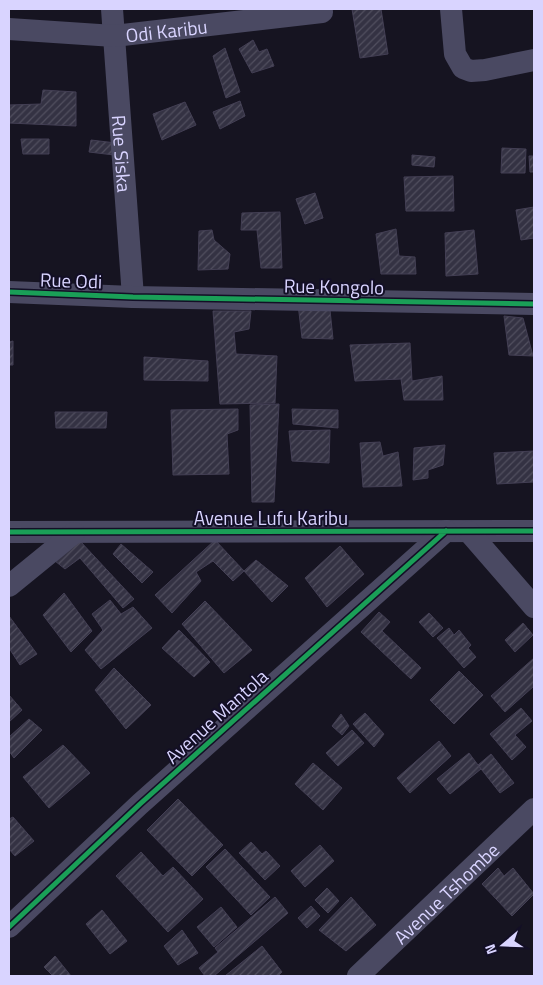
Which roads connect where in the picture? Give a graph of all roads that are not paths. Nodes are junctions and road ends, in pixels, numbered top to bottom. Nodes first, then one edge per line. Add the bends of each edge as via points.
1 (112, 9) edge
2 (451, 9) edge
3 (322, 12) dead end
4 (9, 29) edge
5 (114, 36) junction
6 (534, 60) edge
7 (9, 292) edge
8 (133, 297) junction
9 (534, 304) edge
10 (534, 530) edge
11 (446, 531) junction
12 (9, 532) edge
13 (470, 532) junction
14 (74, 534) junction
15 (9, 586) edge
16 (534, 607) edge
17 (534, 809) edge
18 (9, 927) edge
19 (358, 976) edge

1 - 5 street, Rue Siska
2 - 6 street via 455,54 463,68 486,70
3 - 5 street, Odi Karibu
4 - 5 street, Odi Karibu
5 - 8 street, Rue Siska
7 - 8 street, Rue Odi
8 - 9 street, Rue Kongolo
10 - 13 street, Avenue Lufu Karibu
11 - 13 street, Avenue Lufu Karibu
11 - 14 street, Avenue Lufu Karibu
11 - 18 street, Avenue Mantola via 140,804
12 - 14 street, Avenue Lufu Karibu
13 - 16 street
14 - 15 street
17 - 19 street, Avenue Tshombe

